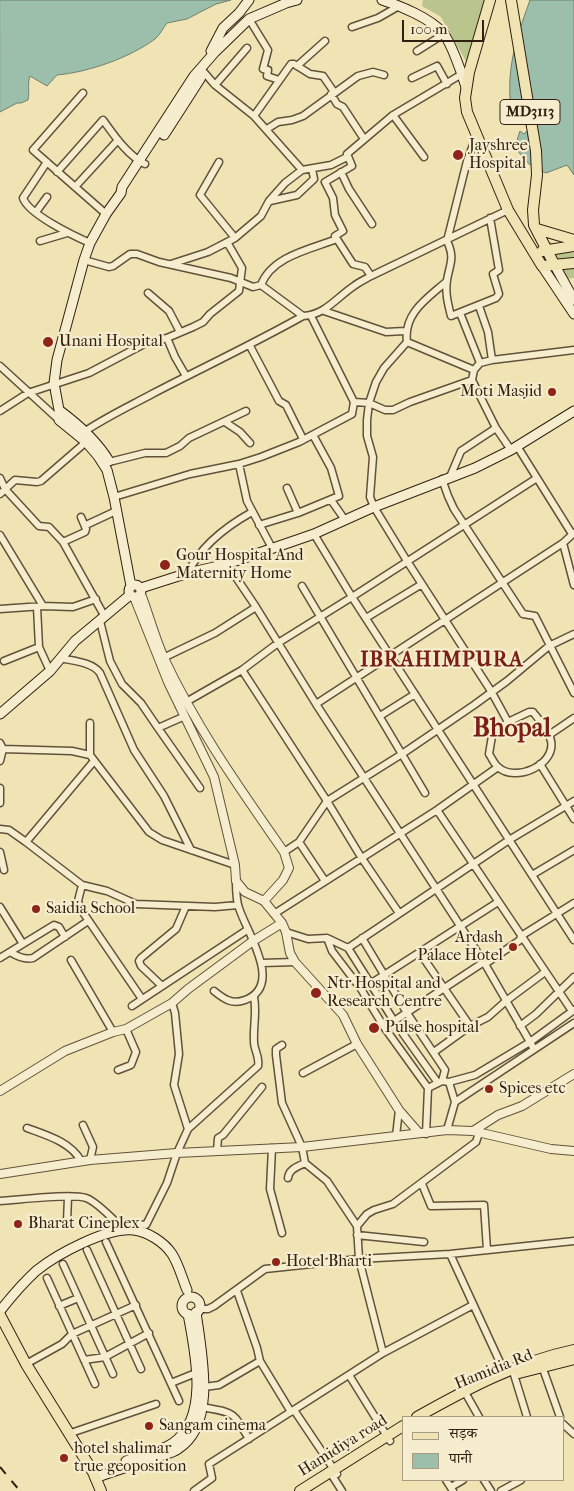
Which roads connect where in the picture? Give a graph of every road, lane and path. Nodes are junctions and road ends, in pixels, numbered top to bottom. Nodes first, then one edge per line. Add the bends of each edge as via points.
1 (249, 0) edge
2 (297, 0) edge
3 (382, 0) edge
4 (490, 0) edge
5 (511, 0) edge
6 (400, 6) junction
7 (249, 19) junction
8 (352, 27) dead end
9 (444, 34) junction
10 (325, 41) dead end
11 (247, 48) dead end
12 (417, 51) dead end
13 (206, 61) junction
14 (297, 66) junction
15 (201, 69) junction
16 (462, 74) junction
17 (384, 75) dead end
18 (412, 78) dead end
19 (279, 80) junction
20 (447, 84) junction
21 (216, 85) junction
22 (466, 87) junction
23 (83, 93) dead end
24 (332, 93) junction
25 (393, 115) junction
26 (254, 116) junction
27 (267, 129) junction
28 (476, 137) junction
29 (364, 138) junction
30 (118, 140) junction
31 (347, 157) junction
32 (424, 157) dead end
33 (47, 162) junction
34 (219, 162) dead end
35 (142, 163) junction
36 (312, 169) junction
37 (302, 170) junction
38 (57, 172) junction
39 (341, 172) junction
40 (75, 187) junction
41 (46, 197) dead end
42 (269, 201) junction
43 (508, 210) junction
44 (36, 212) junction
45 (106, 214) junction
46 (490, 218) junction
47 (372, 224) dead end
48 (536, 227) junction
49 (67, 233) junction
50 (235, 238) junction
51 (337, 239) junction
52 (447, 240) junction
53 (574, 240) edge
54 (40, 241) dead end
55 (227, 242) junction
56 (90, 243) junction
57 (574, 246) edge
58 (547, 250) junction
59 (534, 252) junction
60 (84, 260) junction
61 (574, 263) edge
62 (171, 264) junction
63 (554, 264) junction
64 (542, 266) junction
65 (371, 276) junction
66 (447, 281) junction
67 (239, 283) junction
68 (261, 285) junction
69 (148, 293) dead end
70 (574, 300) edge
71 (479, 306) junction
72 (324, 311) junction
73 (460, 313) junction
74 (574, 314) edge
75 (303, 316) junction
76 (311, 316) junction
77 (405, 331) junction
78 (180, 332) junction
79 (167, 338) junction
80 (407, 342) junction
81 (250, 346) junction
82 (574, 350) edge
83 (492, 360) junction
84 (480, 363) junction
85 (1, 370) edge
86 (474, 370) junction
87 (186, 376) junction
88 (472, 380) junction
89 (54, 383) junction
90 (28, 393) junction
91 (354, 402) junction
92 (369, 404) junction
93 (59, 410) junction
94 (0, 411) edge
95 (246, 411) dead end
96 (574, 411) edge
97 (59, 420) junction
98 (225, 422) junction
99 (496, 428) junction
100 (313, 435) junction
101 (83, 436) junction
102 (303, 439) junction
103 (250, 443) dead end
104 (514, 448) junction
105 (109, 462) junction
106 (239, 464) junction
107 (0, 478) edge
108 (446, 478) junction
109 (537, 478) junction
110 (287, 488) dead end
111 (5, 489) junction
112 (0, 494) edge
113 (117, 496) junction
114 (331, 500) junction
115 (374, 507) junction
116 (116, 511) junction
117 (252, 512) junction
118 (298, 513) junction
119 (81, 516) dead end
120 (345, 520) junction
121 (465, 524) junction
122 (86, 525) junction
123 (259, 525) junction
124 (314, 534) junction
125 (573, 534) edge
126 (0, 535) edge
127 (63, 542) junction
128 (563, 544) junction
129 (272, 548) junction
130 (407, 561) junction
131 (227, 564) junction
132 (188, 573) junction
133 (503, 582) junction
134 (422, 584) junction
135 (574, 585) edge
136 (302, 586) dead end
137 (136, 591) junction
138 (352, 597) junction
139 (96, 600) junction
140 (40, 606) junction
141 (256, 607) junction
142 (0, 609) edge
143 (320, 616) junction
144 (366, 618) junction
145 (102, 619) junction
146 (446, 620) junction
147 (574, 634) edge
148 (278, 643) junction
149 (549, 646) junction
150 (39, 647) junction
151 (390, 656) junction
152 (60, 658) junction
153 (161, 659) junction
154 (4, 661) dead end
155 (242, 670) junction
156 (50, 671) junction
157 (357, 678) junction
158 (491, 691) junction
159 (574, 693) edge
160 (415, 694) junction
161 (182, 704) junction
162 (316, 704) junction
163 (0, 714) edge
164 (184, 716) junction
165 (380, 716) junction
166 (574, 718) edge
167 (508, 722) junction
168 (90, 723) dead end
169 (158, 728) junction
170 (437, 729) junction
171 (205, 732) junction
172 (549, 735) junction
173 (195, 737) junction
174 (1, 746) edge
175 (402, 754) junction
176 (92, 758) junction
177 (0, 761) edge
178 (540, 764) junction
179 (498, 767) junction
180 (364, 777) junction
181 (474, 784) junction
182 (0, 788) edge
183 (200, 788) dead end
184 (426, 793) dead end
185 (574, 800) edge
186 (327, 801) junction
187 (0, 803) edge
188 (566, 806) junction
189 (437, 810) junction
190 (574, 819) edge
191 (0, 829) edge
192 (400, 833) junction
193 (509, 840) junction
194 (26, 842) junction
195 (300, 842) junction
196 (191, 850) junction
197 (574, 850) edge
198 (0, 852) edge
199 (284, 852) junction
200 (361, 857) junction
201 (234, 865) junction
202 (473, 865) junction
203 (4, 870) dead end
204 (532, 876) junction
205 (236, 881) junction
206 (326, 881) junction
207 (82, 885) junction
208 (437, 888) junction
209 (264, 901) junction
210 (498, 902) junction
211 (574, 903) edge
212 (238, 905) junction
213 (186, 906) junction
214 (0, 907) edge
215 (399, 913) junction
216 (274, 914) junction
217 (557, 914) junction
218 (88, 921) junction
219 (282, 923) junction
220 (460, 926) junction
221 (248, 930) junction
222 (286, 932) junction
223 (521, 936) junction
224 (65, 937) junction
225 (327, 938) junction
226 (362, 938) junction
227 (574, 940) edge
228 (253, 941) junction
229 (23, 944) junction
230 (348, 948) junction
231 (10, 952) junction
232 (420, 953) junction
233 (0, 958) edge
234 (72, 960) dead end
235 (295, 962) junction
236 (262, 963) junction
237 (485, 963) junction
238 (545, 972) junction
239 (384, 976) junction
240 (574, 977) edge
241 (370, 984) junction
242 (162, 986) junction
243 (445, 989) junction
244 (214, 991) dead end
245 (559, 992) junction
246 (254, 997) junction
247 (142, 999) junction
248 (506, 1001) junction
249 (172, 1003) junction
250 (132, 1006) dead end
251 (573, 1011) edge
252 (407, 1013) junction
253 (394, 1021) junction
254 (574, 1023) edge
255 (470, 1026) junction
256 (520, 1026) junction
257 (126, 1029) junction
258 (113, 1032) junction
259 (530, 1042) junction
260 (282, 1044) dead end
261 (357, 1044) junction
262 (534, 1049) junction
263 (434, 1052) junction
264 (118, 1070) dead end
265 (303, 1073) dead end
266 (574, 1074) edge
267 (443, 1082) junction
268 (262, 1087) dead end
269 (428, 1088) junction
270 (0, 1091) edge
271 (455, 1102) junction
272 (399, 1110) junction
273 (83, 1124) dead end
274 (27, 1128) dead end
275 (188, 1129) junction
276 (447, 1130) junction
277 (476, 1132) junction
278 (422, 1133) junction
279 (396, 1136) junction
280 (302, 1147) junction
281 (272, 1148) junction
282 (217, 1151) junction
283 (574, 1151) edge
284 (177, 1153) junction
285 (90, 1160) junction
286 (80, 1162) junction
287 (305, 1163) junction
288 (0, 1174) edge
289 (288, 1178) dead end
290 (422, 1184) junction
291 (68, 1197) junction
292 (0, 1201) edge
293 (67, 1222) dead end
294 (357, 1226) junction
295 (282, 1233) dead end
296 (357, 1235) junction
297 (574, 1241) edge
298 (106, 1242) dead end
299 (424, 1242) dead end
300 (87, 1250) dead end
301 (487, 1250) junction
302 (450, 1254) junction
303 (359, 1259) junction
304 (63, 1264) dead end
305 (46, 1278) dead end
306 (236, 1291) junction
307 (78, 1298) junction
308 (189, 1299) junction
309 (473, 1304) junction
310 (136, 1305) junction
311 (59, 1306) junction
312 (0, 1311) edge
313 (194, 1312) junction
314 (117, 1314) junction
315 (0, 1315) edge
316 (91, 1326) junction
317 (148, 1333) junction
318 (72, 1334) junction
319 (129, 1343) junction
320 (574, 1350) edge
321 (383, 1353) junction
322 (105, 1357) junction
323 (574, 1359) edge
324 (84, 1360) junction
325 (260, 1361) junction
326 (26, 1364) junction
327 (542, 1366) junction
328 (141, 1369) dead end
329 (510, 1371) junction
330 (196, 1373) junction
331 (113, 1374) dead end
332 (349, 1375) junction
333 (171, 1383) junction
334 (95, 1384) dead end
335 (204, 1387) junction
336 (466, 1394) junction
337 (179, 1401) dead end
338 (156, 1404) dead end
339 (202, 1407) junction
340 (292, 1411) junction
341 (419, 1416) edge
342 (430, 1416) edge
343 (478, 1416) edge
344 (527, 1416) edge
345 (560, 1416) edge
346 (564, 1425) edge
347 (402, 1427) edge
348 (402, 1433) edge
349 (68, 1434) junction
350 (574, 1434) edge
351 (249, 1438) junction
352 (389, 1438) junction
353 (177, 1444) junction
354 (335, 1473) junction
355 (94, 1475) junction
356 (462, 1481) edge
357 (518, 1481) edge
358 (452, 1489) edge
359 (102, 1491) edge
360 (194, 1491) edge
361 (300, 1491) edge
362 (311, 1491) edge
363 (342, 1491) edge
364 (500, 1491) edge

1 - 13 main road via 240,14 223,28
2 - 7 main road
3 - 6 main road
4 - 22 main road
5 - 48 main road, MD3113 via 536,151 538,175 533,210
6 - 8 street
6 - 9 main road via 430,22
7 - 13 main road
7 - 19 street via 268,50 263,69 268,70 267,76
9 - 12 street
9 - 16 main road
10 - 14 street
11 - 21 street
13 - 15 main road
14 - 19 street via 291,64
14 - 24 street via 310,74 323,76
15 - 21 street
15 - 35 main road
16 - 20 street
16 - 22 main road
17 - 24 street via 373,72 358,76
18 - 20 street via 437,66
19 - 26 street
20 - 25 street
21 - 26 street
22 - 28 main road via 464,98
23 - 33 street via 33,150
24 - 27 street via 303,116 278,122
24 - 29 street
25 - 29 street
25 - 32 street
26 - 27 street
27 - 37 street
28 - 43 main road
28 - 52 street
29 - 31 street
30 - 35 street
30 - 38 street via 103,120
30 - 40 street
31 - 36 street via 332,165
31 - 39 street via 352,166
33 - 38 street
33 - 44 street via 23,198
34 - 50 street via 200,195
35 - 45 main road
36 - 37 street
36 - 42 street via 314,179 297,195
37 - 42 street
38 - 40 street
39 - 47 street
39 - 51 street via 325,182 343,231 335,236
40 - 45 street
41 - 44 street
42 - 50 street via 261,216
43 - 46 street
43 - 59 main road
44 - 49 street
45 - 56 main road
46 - 52 street
46 - 71 street via 499,270 493,274 499,294
48 - 53 main road
48 - 58 main road
49 - 54 street
49 - 56 street
50 - 55 street
51 - 65 street via 353,264 365,267
51 - 68 street via 286,258 271,270
52 - 65 street
52 - 66 street via 453,258
55 - 62 street
55 - 67 street via 242,268
56 - 60 main road
57 - 58 main road
58 - 59 main road
58 - 63 main road
59 - 64 main road
60 - 62 street via 109,266 130,254 138,254
60 - 89 main road via 57,360
61 - 63 main road
62 - 67 street via 231,278
63 - 64 main road
63 - 70 main road
64 - 74 main road
65 - 72 street
66 - 73 street via 446,300 451,316
66 - 77 street via 412,313
67 - 68 street via 253,287
67 - 78 street via 239,291 232,298 203,322
68 - 75 street
69 - 78 street via 169,311
71 - 73 street
71 - 83 street via 488,332
72 - 76 street
72 - 77 street via 386,332
73 - 84 street
75 - 76 street
75 - 81 street
76 - 91 street
77 - 80 street
78 - 79 street
79 - 87 street
79 - 89 street via 146,343 89,372
80 - 86 street
80 - 92 street via 384,368
81 - 87 street
81 - 102 street via 279,402 286,405
82 - 83 street
83 - 84 street
84 - 86 street
85 - 90 street
86 - 88 street
87 - 101 street via 101,421
88 - 92 street via 393,410
88 - 99 street
89 - 90 street
89 - 93 main road
90 - 94 street
90 - 97 street
91 - 92 street
91 - 100 street via 352,414
92 - 115 street via 367,436 372,456 370,497
93 - 97 main road
93 - 101 main road
95 - 98 street
96 - 104 main road
97 - 101 main road
98 - 103 street
98 - 105 street via 189,438 166,453 145,453
99 - 104 street
99 - 108 street via 461,451
100 - 102 street
100 - 114 street via 331,468 339,494
101 - 105 main road via 103,451
101 - 111 street via 41,481 15,480
101 - 113 main road via 107,470
102 - 106 street
104 - 108 main road via 475,468
104 - 109 street
105 - 113 main road
106 - 113 street via 190,474
106 - 117 street
107 - 111 street
108 - 115 main road
108 - 121 street via 448,496
109 - 121 street
109 - 125 street
110 - 118 street
111 - 112 street
111 - 127 street via 39,526 48,527
113 - 116 main road
113 - 137 main road
114 - 118 street
114 - 120 street
115 - 120 main road
115 - 130 street
116 - 122 street
116 - 137 main road
117 - 123 street
117 - 132 street via 220,534 193,562
118 - 123 street
119 - 122 street
120 - 124 main road
121 - 130 street
121 - 133 street
122 - 127 street via 84,532
123 - 129 street
124 - 129 main road
124 - 138 street
125 - 128 street
126 - 140 street
127 - 139 street
128 - 133 street
128 - 135 street
129 - 131 main road
130 - 134 street
130 - 138 street
131 - 132 main road
131 - 141 street
132 - 137 main road
133 - 146 street
133 - 149 street via 523,614 535,616
134 - 144 street
134 - 146 street
136 - 143 street
137 - 145 main road
137 - 153 street
138 - 143 street
138 - 144 street
139 - 140 street via 73,607
139 - 145 street
140 - 142 street
140 - 150 street
141 - 148 street
141 - 153 street via 215,633
143 - 148 street
143 - 157 street
144 - 151 street
145 - 152 main road
145 - 169 street via 110,661 122,684
146 - 151 street
146 - 158 street
147 - 149 street
148 - 155 street
148 - 162 street
149 - 158 street
149 - 159 street
150 - 154 street
150 - 156 street
151 - 157 street
151 - 160 street
152 - 156 main road
152 - 196 street via 90,665 100,672 134,750 164,796
153 - 161 street
155 - 161 street
155 - 186 street
156 - 163 main road
157 - 162 street
157 - 165 street
158 - 167 street
158 - 170 street
160 - 165 street
160 - 170 street
161 - 164 street
161 - 171 street
162 - 180 street
164 - 169 street
164 - 173 street
165 - 175 street
166 - 172 street
167 - 172 street via 533,712
167 - 179 street via 492,736 490,745 489,754
168 - 176 street
169 - 183 street
170 - 175 street
170 - 181 street
171 - 173 street
171 - 199 street
172 - 178 street via 552,752
173 - 201 street via 214,777
174 - 176 street via 72,751
174 - 177 street
175 - 180 street
175 - 184 street
176 - 194 street
176 - 196 street via 149,832
178 - 179 street via 524,773 511,773
178 - 188 street
179 - 181 street
180 - 186 street
180 - 192 street
181 - 189 street
181 - 193 street
182 - 187 street
185 - 188 street
186 - 195 street
186 - 200 street
188 - 190 street
188 - 193 street
189 - 192 street
189 - 202 street
191 - 194 street via 9,830
192 - 200 street
192 - 208 street
193 - 202 street
193 - 204 street
194 - 207 street
195 - 199 street
195 - 206 street
196 - 201 street
197 - 204 street
198 - 203 street
199 - 209 street via 288,868 283,880
200 - 206 street
200 - 215 street
201 - 205 street
202 - 208 street
202 - 210 street
204 - 217 street
205 - 209 street via 246,892
205 - 212 street
206 - 216 street
207 - 213 street via 107,891 136,904
207 - 218 street via 78,901
208 - 215 street
208 - 220 street
209 - 216 street
210 - 220 street
210 - 223 street
211 - 217 street
212 - 213 street via 215,908
212 - 221 street
213 - 242 street via 176,929 139,961
214 - 229 street
215 - 226 street
216 - 219 street
217 - 223 street
217 - 227 street
218 - 224 street
218 - 247 street
219 - 222 street
219 - 228 street
220 - 232 street
220 - 237 street
221 - 228 street
221 - 242 street
222 - 225 street via 308,939
222 - 235 street
223 - 237 street via 520,940
223 - 238 street
224 - 229 street via 54,925
224 - 231 street via 27,960
225 - 230 street
225 - 269 street via 332,951
226 - 230 street
226 - 239 street
228 - 236 street
228 - 249 street
229 - 231 street
230 - 241 street
231 - 233 street
232 - 239 street
232 - 243 street
234 - 258 street
235 - 236 street
235 - 261 street via 343,1015
236 - 246 street via 260,992
237 - 243 street
237 - 248 street
238 - 245 street
238 - 248 street
239 - 241 street
239 - 252 street
240 - 245 street
241 - 253 street
242 - 247 street
243 - 252 street
243 - 255 street
244 - 246 street via 227,1001 241,1002
245 - 251 street
245 - 256 street
246 - 275 street via 254,1043 260,1061 258,1066
247 - 250 street
248 - 255 street via 488,1017
248 - 256 street
249 - 257 street
249 - 275 street via 179,1054 174,1085
251 - 259 street
252 - 253 street
252 - 263 street
253 - 267 street
254 - 262 street
255 - 263 street
256 - 259 street
257 - 258 street
257 - 264 street via 136,1052 131,1065
258 - 270 street via 65,1051
259 - 262 street
259 - 267 street via 475,1075
260 - 280 street via 276,1049 276,1055 282,1103
261 - 265 street
261 - 272 street
262 - 271 street
263 - 267 street via 445,1070
266 - 277 street via 522,1106 498,1115
267 - 269 street
267 - 271 street
268 - 282 street via 218,1138
269 - 278 street
271 - 276 street
272 - 278 street
272 - 279 street
273 - 285 street via 93,1147
274 - 286 street via 52,1137 76,1152
275 - 284 street
276 - 277 street
276 - 278 street
277 - 283 street
277 - 290 street via 476,1142
278 - 279 street
279 - 280 street
280 - 281 street
280 - 287 street
281 - 282 street
281 - 295 street via 270,1190
282 - 284 street
284 - 285 street
284 - 291 street via 167,1184 146,1224 116,1222 86,1198
285 - 286 street
286 - 288 street
287 - 289 street via 292,1170
287 - 294 street via 327,1181
290 - 294 street via 393,1204 367,1214
290 - 301 street via 431,1206 484,1205
291 - 292 street
291 - 293 street
294 - 296 street
296 - 299 street
296 - 303 street
297 - 301 street
298 - 310 street
300 - 314 street
301 - 302 street
302 - 303 street
302 - 309 street
303 - 306 street via 265,1269
303 - 321 street
304 - 307 street
305 - 311 street
306 - 313 street via 208,1309
306 - 325 street
307 - 311 street
307 - 316 street
308 - 312 main road via 177,1262 163,1244 134,1230 118,1231 71,1248 38,1270
308 - 313 main road via 198,1302
308 - 313 main road via 182,1307 184,1312
309 - 321 street
309 - 329 street
310 - 314 street
310 - 317 street
311 - 318 street
313 - 330 main road
313 - 335 main road
314 - 316 street
314 - 319 street
315 - 326 main road
316 - 318 street
316 - 322 street
317 - 319 street
317 - 333 street
318 - 324 street
318 - 326 street via 62,1344
319 - 322 street
319 - 328 street
320 - 329 main road via 540,1358
321 - 332 street
322 - 324 street
322 - 331 street
323 - 327 main road, Hamidia Rd
324 - 334 street
325 - 335 street via 219,1386
325 - 340 street
326 - 349 main road
327 - 329 main road, Hamidia Rd
327 - 345 street
329 - 336 main road, Hamidia Rd
329 - 341 main road
329 - 344 street
330 - 333 street
330 - 353 main road via 195,1406 190,1423
332 - 340 street
332 - 352 street
333 - 337 street
335 - 339 main road
336 - 342 main road, Hamidia Rd
336 - 343 street
338 - 349 street
339 - 351 street via 232,1413
339 - 353 main road via 190,1438
340 - 351 street
340 - 354 street
346 - 350 street
347 - 352 main road, Hamidiya road
348 - 352 main road
349 - 355 main road
351 - 360 street via 209,1464 212,1478
352 - 354 main road, Hamidiya road
353 - 355 main road
354 - 361 main road, Hamidiya road
354 - 362 main road
354 - 363 street
355 - 359 main road
356 - 358 street
357 - 364 street

